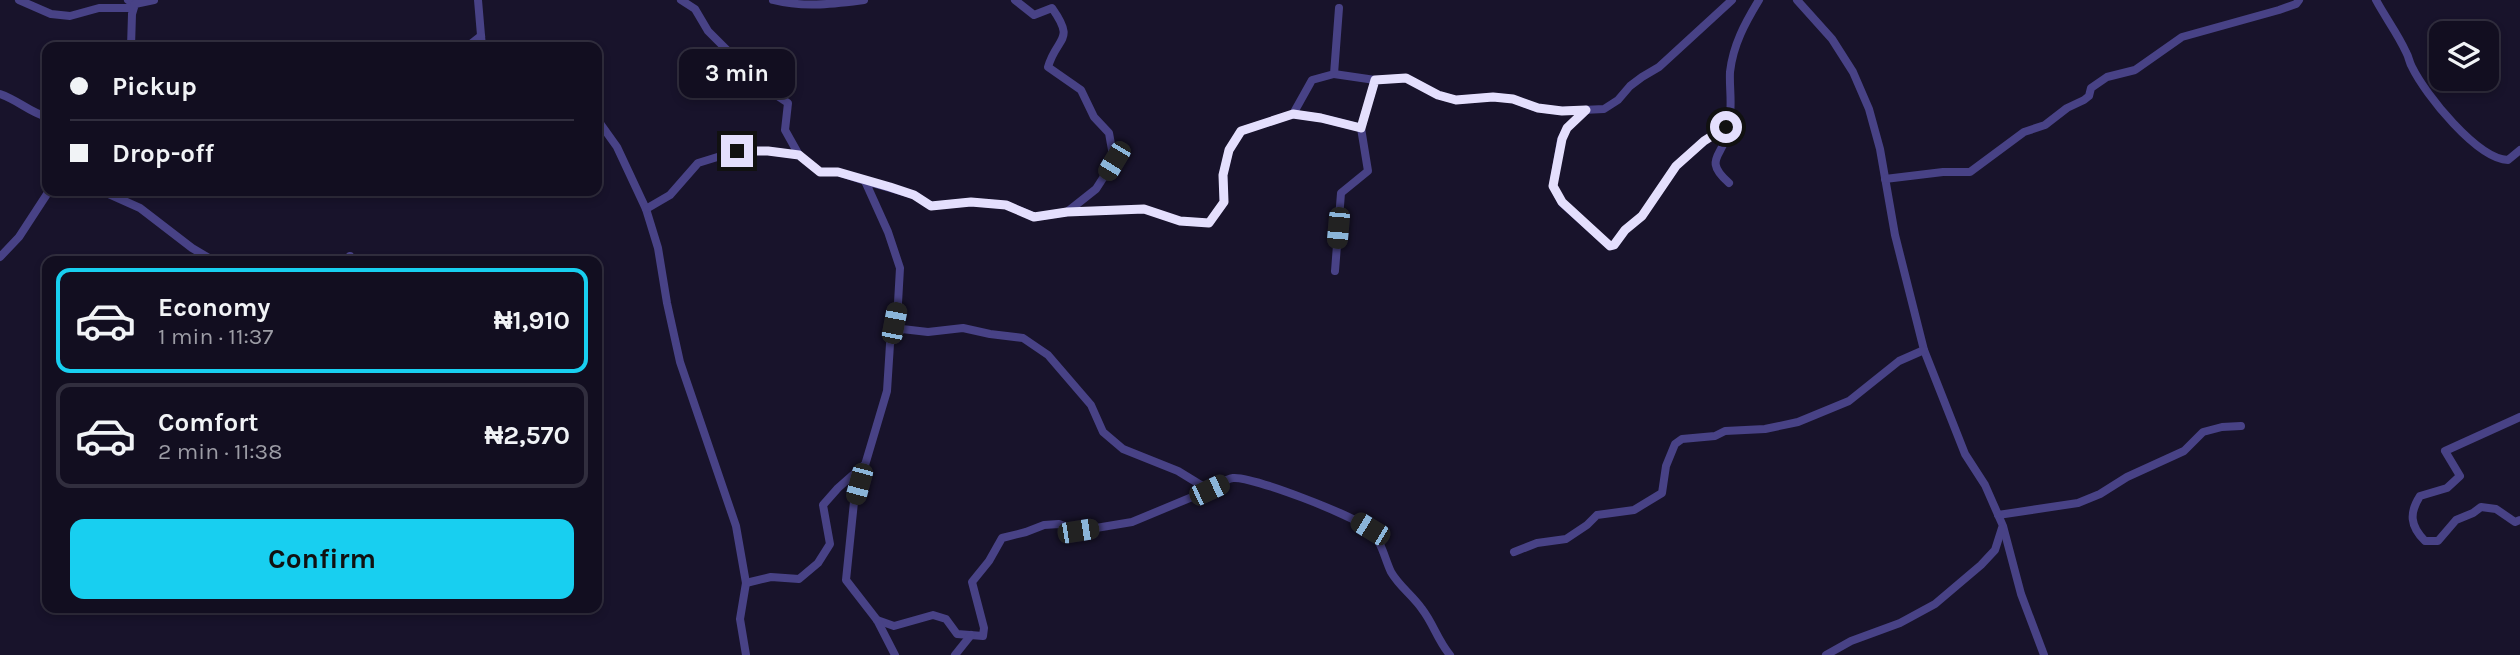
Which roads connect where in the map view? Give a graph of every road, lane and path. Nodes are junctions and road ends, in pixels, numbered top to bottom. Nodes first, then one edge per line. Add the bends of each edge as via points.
1 (19, 0) edge
2 (154, 0) edge
3 (478, 0) edge
4 (681, 0) edge
5 (773, 0) edge
6 (864, 0) edge
7 (1015, 0) edge
8 (1732, 0) edge
9 (1759, 0) edge
10 (1797, 0) edge
11 (2299, 0) edge
12 (2376, 0) edge
13 (132, 2) edge
14 (1339, 8) dead end
15 (481, 36) junction
16 (131, 42) edge
17 (473, 42) edge
18 (482, 42) edge
19 (1335, 74) junction
20 (1375, 80) junction
21 (0, 94) edge
22 (1586, 110) junction
23 (1293, 114) junction
24 (42, 116) edge
25 (602, 126) edge
26 (1726, 127) junction
27 (1361, 128) junction
28 (2520, 150) edge
29 (799, 155) junction
30 (1885, 179) junction
31 (865, 181) junction
32 (1729, 183) dead end
33 (46, 196) edge
34 (113, 196) edge
35 (646, 209) junction
36 (1067, 212) junction
37 (207, 256) edge
38 (0, 257) edge
39 (1335, 271) dead end
40 (890, 344) junction
41 (1924, 350) junction
42 (2520, 417) edge
43 (2241, 426) dead end
44 (863, 466) junction
45 (1209, 490) junction
46 (1998, 516) junction
47 (2520, 520) edge
48 (2003, 526) junction
49 (1514, 552) dead end
50 (746, 583) junction
51 (877, 620) junction
52 (971, 635) junction
53 (746, 655) edge
54 (895, 655) edge
55 (955, 655) edge
56 (1450, 655) edge
57 (1826, 655) edge
58 (2044, 655) edge

1 - 13 street via 51,14 70,16 99,8 129,8
2 - 13 street
3 - 15 street
4 - 29 street via 695,9 708,31 734,57 756,93 776,95 788,103 785,130
5 - 6 street via 794,6
7 - 36 street via 1034,15 1052,8 1064,25 1063,40 1048,67 1081,90 1094,117 1109,133 1114,161 1096,189
8 - 22 street via 1618,100 1604,109
9 - 26 street via 1735,44
10 - 30 street via 1832,39 1853,72 1869,109
11 - 30 street via 2279,10 2182,37 2134,70 2107,77 2091,88 2084,100 2045,125 2024,132 1970,172
12 - 28 street via 2412,67 2467,136 2499,160 2508,160
13 - 16 street
14 - 19 street
15 - 17 street
15 - 18 street
19 - 20 street
19 - 23 street via 1312,80
20 - 22 street via 1406,78 1456,100 1493,97 1538,108
20 - 27 street
21 - 24 street
22 - 26 street via 1562,139 1553,186 1562,202 1610,246 1642,216 1676,166
23 - 27 street
23 - 36 street via 1241,131 1229,150 1223,175 1224,202 1209,223 1180,221 1144,209
25 - 35 street
26 - 32 street via 1715,169
27 - 39 street via 1368,171 1341,193
29 - 31 street via 820,172 838,172
29 - 35 street via 737,151 698,163 670,195
30 - 41 street
31 - 36 street via 914,195 931,206 1006,205 1034,217
31 - 40 street via 900,268
33 - 38 street
34 - 37 street via 140,208
35 - 50 street via 680,362 736,526
40 - 44 street via 887,391
40 - 45 street via 902,329 963,328 1023,338 1048,355 1091,405 1103,432 1123,449 1178,471
41 - 46 street via 1965,454
41 - 49 street via 1899,361 1849,401 1798,422 1682,439 1675,444 1666,467 1662,493 1633,510 1597,515 1566,539
42 - 47 street via 2445,451 2460,476 2447,488 2420,496 2412,507 2416,532 2425,541 2438,541 2456,520 2481,507
43 - 46 street via 2203,432 2184,451 2078,503
44 - 50 street via 823,505 830,544 818,563 799,579 771,577
44 - 51 street via 854,502 846,580
45 - 52 street via 1132,522 1078,531 1059,524 1044,525 1002,538 972,582 984,628 983,636
45 - 56 street via 1233,478 1261,484 1370,529 1385,551 1391,571 1424,611
46 - 48 street
48 - 57 street via 1995,550 1935,604
48 - 58 street
50 - 53 street via 740,619
51 - 52 street via 894,626 933,615 946,619 957,634
51 - 54 street
52 - 55 street

